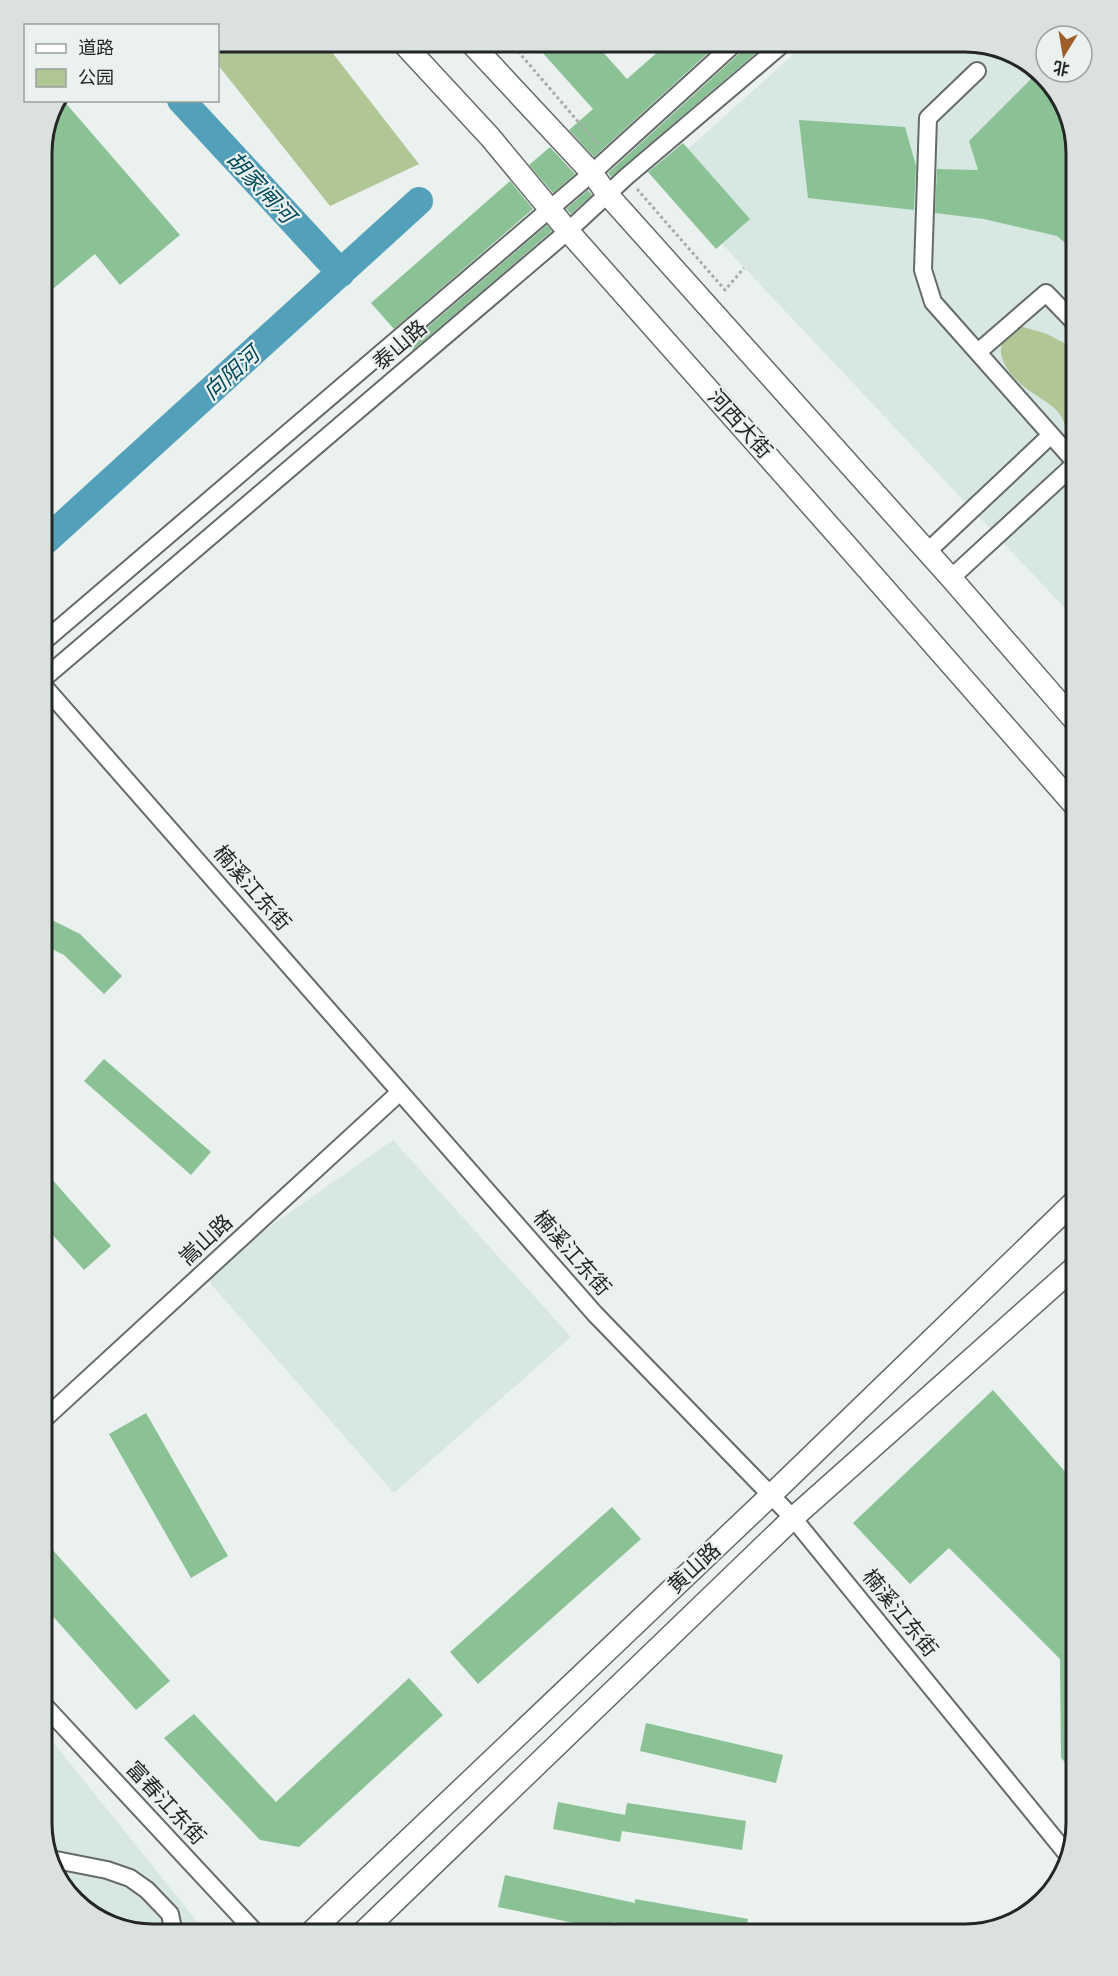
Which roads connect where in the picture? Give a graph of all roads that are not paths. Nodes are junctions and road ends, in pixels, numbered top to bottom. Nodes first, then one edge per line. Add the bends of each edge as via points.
1 (412, 52) edge
2 (480, 52) edge
3 (724, 53) edge
4 (772, 53) edge
5 (977, 72) dead end
6 (592, 173) junction
7 (607, 194) junction
8 (550, 209) junction
9 (568, 231) junction
10 (1066, 314) edge
11 (978, 352) junction
12 (1051, 435) junction
13 (1066, 452) edge
14 (1066, 472) edge
15 (927, 552) junction
16 (951, 578) junction
17 (53, 634) edge
18 (53, 673) edge
19 (53, 694) edge
20 (1066, 710) edge
21 (1066, 796) edge
22 (400, 1092) junction
23 (1066, 1210) edge
24 (1066, 1275) edge
25 (52, 1412) edge
26 (771, 1495) junction
27 (793, 1518) junction
28 (52, 1714) edge
29 (1062, 1849) edge
30 (61, 1862) edge
31 (172, 1923) edge
32 (247, 1923) edge
33 (320, 1923) edge
34 (372, 1923) edge

1 - 8 main road, 河西大街
2 - 6 main road
3 - 6 street, 泰山路
4 - 7 street, 泰山路
5 - 11 street via 928,118 922,270 933,302
6 - 7 main road
6 - 8 street, 泰山路
7 - 9 street, 泰山路
7 - 15 main road
8 - 9 main road, 河西大街
8 - 17 street, 泰山路
9 - 18 street, 泰山路
9 - 21 main road, 河西大街
10 - 11 street via 1046,293
11 - 12 street
12 - 13 street
12 - 15 street
14 - 16 street
15 - 16 main road
16 - 20 main road
19 - 22 street, 楠溪江东街
22 - 25 street, 嵩山路
22 - 26 street, 楠溪江东街 via 595,1314
23 - 26 main road, 黄山路
24 - 27 main road, 黄山路
26 - 27 street, 楠溪江东街
26 - 33 main road, 黄山路
27 - 29 street, 楠溪江东街
27 - 34 main road, 黄山路
28 - 32 street, 富春江东街
30 - 31 street via 130,1878 170,1914

